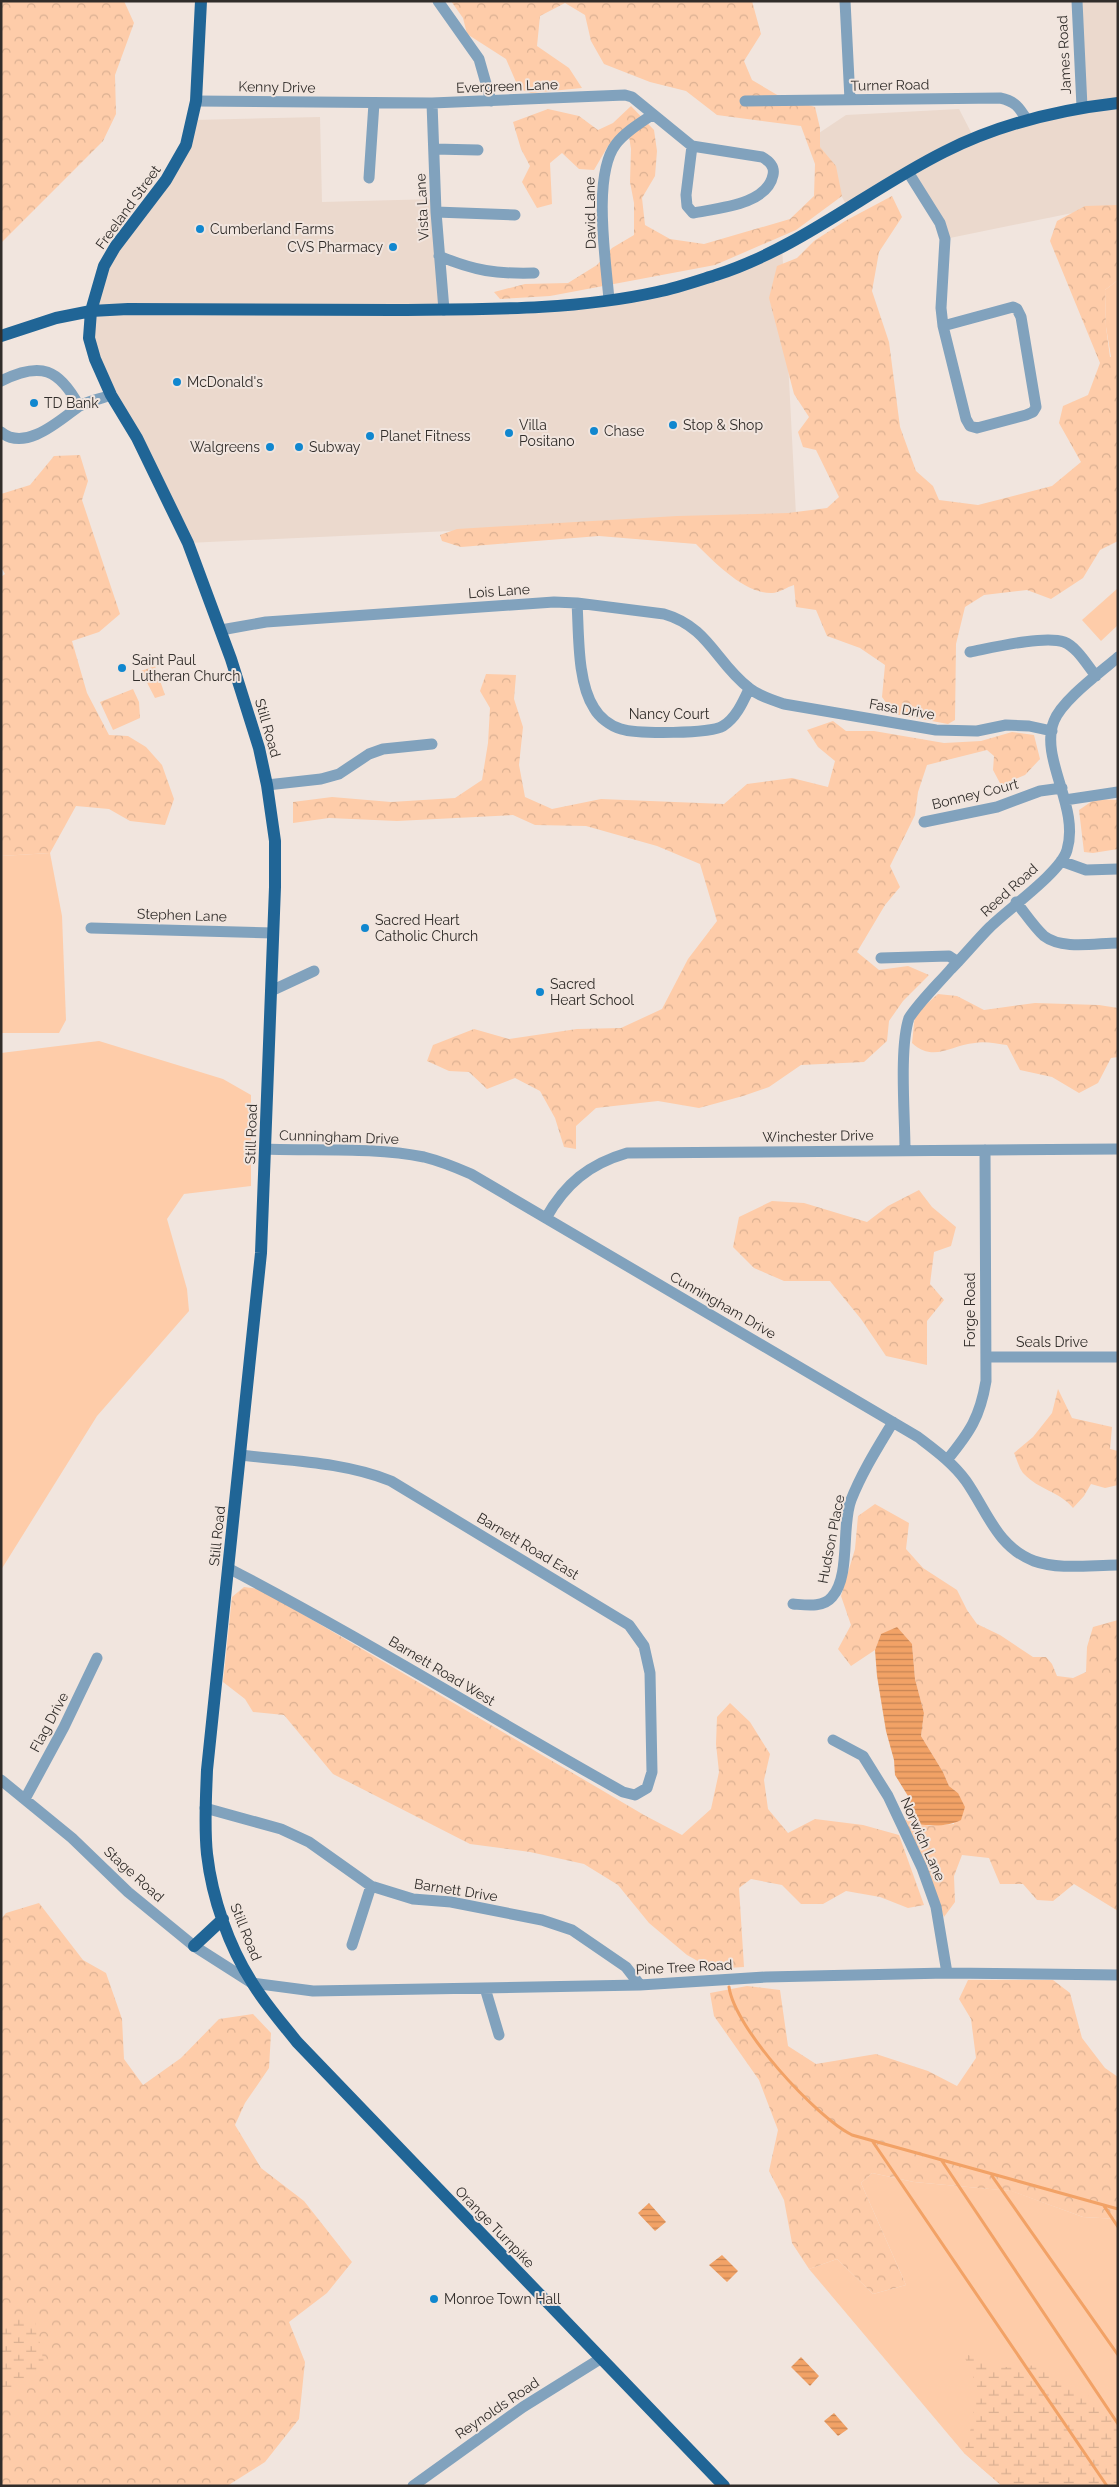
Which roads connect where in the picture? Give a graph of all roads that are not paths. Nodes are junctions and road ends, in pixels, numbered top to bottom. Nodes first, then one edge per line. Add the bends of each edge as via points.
1 (201, 1) edge
2 (438, 1) edge
3 (845, 1) edge
4 (1077, 1) edge
5 (850, 100) junction
6 (196, 101) junction
7 (491, 102) junction
8 (745, 102) dead end
9 (356, 103) joint
10 (374, 103) junction
11 (432, 103) junction
12 (1118, 104) edge
13 (1082, 107) junction
14 (652, 114) junction
15 (1027, 120) junction
16 (692, 146) junction
17 (434, 148) junction
18 (478, 150) dead end
19 (908, 172) junction
20 (369, 178) dead end
21 (436, 212) junction
22 (515, 215) dead end
23 (440, 256) junction
24 (534, 273) dead end
25 (609, 300) junction
26 (444, 310) junction
27 (91, 312) junction
28 (943, 326) junction
29 (1, 336) edge
30 (1, 381) edge
31 (112, 395) junction
32 (79, 406) junction
33 (1, 432) edge
34 (577, 603) junction
35 (221, 630) junction
36 (970, 652) dead end
37 (1118, 656) edge
38 (1096, 676) junction
39 (750, 689) junction
40 (1052, 731) junction
41 (432, 744) dead end
42 (267, 786) junction
43 (1062, 788) junction
44 (1118, 792) edge
45 (1065, 800) junction
46 (924, 822) dead end
47 (1061, 862) junction
48 (1118, 869) edge
49 (1016, 902) junction
50 (91, 928) dead end
51 (273, 933) junction
52 (1118, 943) edge
53 (881, 958) dead end
54 (958, 962) junction
55 (314, 971) dead end
56 (271, 991) junction
57 (266, 1149) junction
58 (1118, 1149) edge
59 (905, 1150) junction
60 (985, 1150) junction
61 (546, 1218) junction
62 (986, 1357) junction
63 (1118, 1357) edge
64 (893, 1422) junction
65 (240, 1454) junction
66 (947, 1460) junction
67 (1118, 1565) edge
68 (228, 1568) junction
69 (792, 1604) dead end
70 (97, 1658) dead end
71 (833, 1740) dead end
72 (1, 1780) edge
73 (641, 1793) joint
74 (25, 1799) junction
75 (206, 1808) junction
76 (371, 1886) junction
77 (223, 1919) junction
78 (352, 1945) dead end
79 (194, 1946) junction
80 (947, 1973) junction
81 (1118, 1975) edge
82 (252, 1983) junction
83 (640, 1985) junction
84 (485, 1988) junction
85 (499, 2035) dead end
86 (600, 2359) junction
87 (414, 2486) edge
88 (724, 2486) edge

1 - 6 main road, Freeland Street
2 - 7 street via 479,59
3 - 5 street
4 - 13 street, James Road
5 - 8 street, Turner Road
5 - 15 street, Turner Road via 1000,98 1012,101
6 - 9 street, Kenny Drive
6 - 27 main road, Freeland Street via 186,145 166,180 104,266
7 - 11 street, Evergreen Lane
7 - 14 street, Evergreen Lane via 625,95
9 - 10 street, Evergreen Lane
10 - 11 street, Evergreen Lane
10 - 20 street
11 - 17 street, Vista Lane
12 - 13 main road
13 - 15 main road
14 - 16 street, Evergreen Lane
14 - 25 street, David Lane via 616,144 606,164 603,204
15 - 19 main road via 981,134
16 - 16 street via 686,195 687,206 694,212 750,199 772,183 774,171 770,161 762,157
17 - 18 street
17 - 21 street, Vista Lane
19 - 25 main road via 823,223 720,274 658,292
19 - 28 street via 940,223 946,239 941,308
21 - 22 street
21 - 23 street, Vista Lane
23 - 24 street via 466,268 482,271
23 - 26 street, Vista Lane
25 - 26 main road
26 - 27 main road via 128,309
27 - 29 main road via 56,318
27 - 31 main road, Still Road via 89,338
28 - 28 street via 1013,307 1017,309 1036,406 1033,412 977,428 970,426
30 - 32 street via 46,370 55,374 71,391
31 - 32 street
31 - 35 main road, Still Road via 141,446 188,543
32 - 33 street via 48,429 31,436 15,438
34 - 35 street, Lois Lane via 275,622
34 - 39 street, Lois Lane via 677,618 697,630
34 - 39 street, Nancy Court via 583,677 589,700 608,723 621,729 659,732 715,730 736,714
35 - 42 main road, Still Road via 259,748
36 - 38 street via 1030,642 1064,642
37 - 38 street, Reed Road
38 - 40 street, Reed Road via 1058,713
39 - 40 street, Fasa Drive via 784,704 936,730 977,731 1006,725
40 - 43 street, Reed Road via 1052,752
41 - 42 street via 383,749 368,754 339,774
42 - 51 main road, Still Road via 274,840
43 - 45 street, Reed Road
43 - 46 street, Bonney Court via 997,807
44 - 45 street
45 - 47 street, Reed Road via 1071,831 1067,852
47 - 48 street via 1086,870
47 - 49 street, Reed Road
49 - 52 street via 1051,940 1069,944
49 - 54 street, Reed Road
50 - 51 street, Stephen Lane
51 - 56 main road, Still Road
53 - 54 street via 949,956
54 - 59 street, Reed Road via 915,1009 906,1027
55 - 56 street
56 - 57 main road, Still Road
57 - 61 street, Cunningham Drive via 423,1157 471,1174
57 - 65 main road, Still Road via 261,1253
58 - 60 street, Winchester Drive
59 - 60 street, Winchester Drive
59 - 61 street, Winchester Drive via 627,1153 607,1158 584,1170 567,1186
60 - 62 street, Forge Road
61 - 64 street, Cunningham Drive
62 - 63 street, Seals Drive
62 - 66 street, Forge Road via 982,1406 969,1434
64 - 66 street, Cunningham Drive
64 - 69 street, Hudson Place via 868,1463 850,1502 841,1579 836,1593 819,1604
65 - 68 main road, Still Road
65 - 73 street, Barnett Road East via 336,1466 369,1472 391,1481 629,1625 644,1646 650,1673 652,1772 647,1788
66 - 67 street, Cunningham Drive via 966,1480 1000,1537 1015,1552 1054,1565
68 - 73 street, Barnett Road West via 331,1622 489,1717 623,1792
68 - 75 main road, Still Road via 206,1770
70 - 74 street, Flag Drive
71 - 80 street, Norwich Lane via 863,1756 888,1796 922,1868 936,1907
72 - 74 street, Stage Road
74 - 79 street, Stage Road via 72,1838 128,1892
75 - 76 street, Barnett Drive via 281,1829 309,1842
75 - 77 main road, Still Road via 207,1856
76 - 78 street
76 - 83 street, Barnett Drive via 413,1899 451,1902 542,1920 572,1930 626,1967
77 - 79 main road
77 - 82 main road, Still Road
79 - 82 street, Stage Road
80 - 81 street, Pine Tree Road
80 - 83 street, Pine Tree Road via 766,1977
82 - 84 street, Pine Tree Road via 313,1991
82 - 86 main road, Orange Turnpike via 297,2042
83 - 84 street, Pine Tree Road
84 - 85 street
86 - 87 street, Reynolds Road via 523,2407
86 - 88 main road, Orange Turnpike

